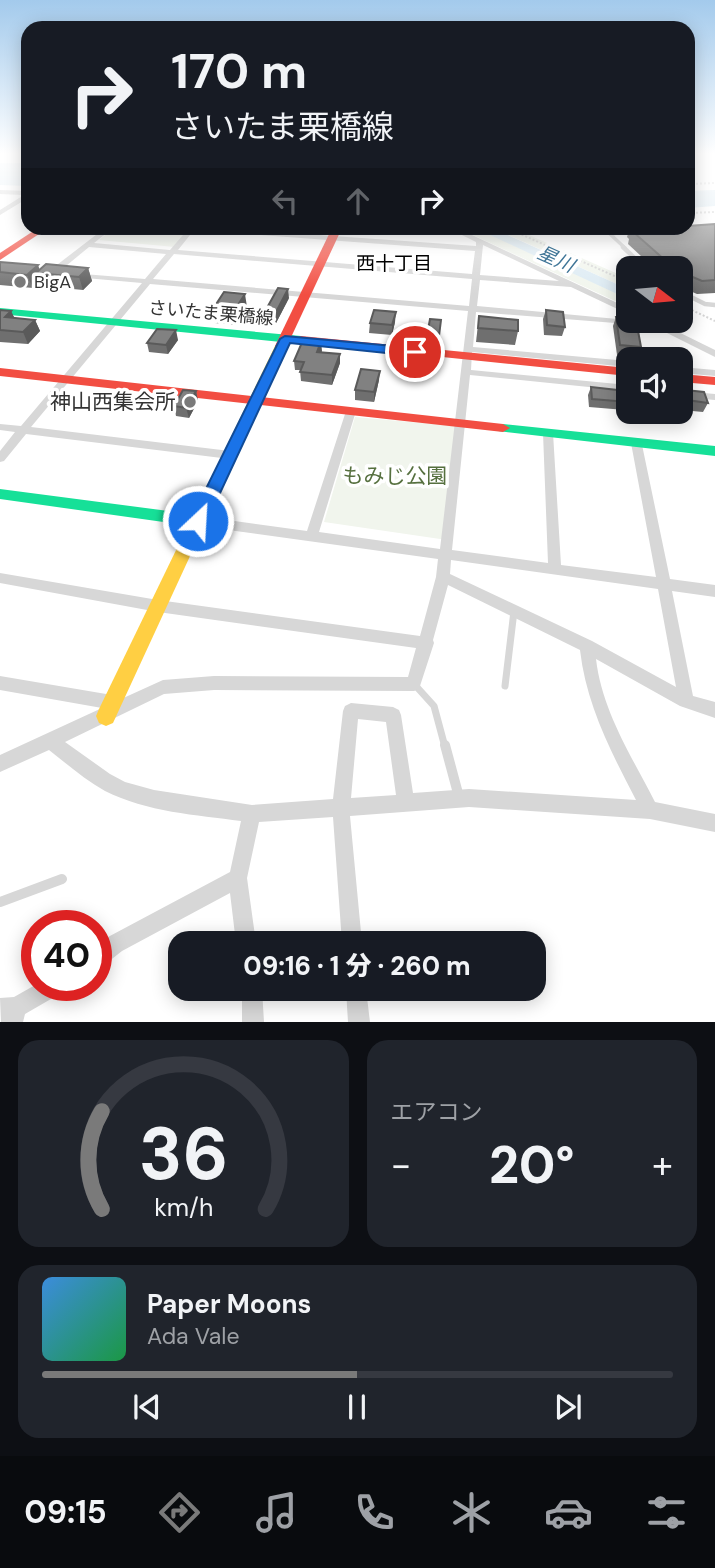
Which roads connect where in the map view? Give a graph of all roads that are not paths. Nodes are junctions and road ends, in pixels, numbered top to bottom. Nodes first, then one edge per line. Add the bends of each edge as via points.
1 (20, 200) edge
2 (0, 213) edge
3 (33, 235) edge
4 (100, 235) edge
5 (187, 235) edge
6 (334, 235) edge
7 (359, 235) edge
8 (464, 235) edge
9 (611, 235) edge
10 (88, 244) junction
11 (480, 245) junction
12 (172, 251) junction
13 (633, 256) edge
14 (0, 257) edge
15 (320, 264) junction
16 (39, 272) edge
17 (52, 273) junction
18 (476, 276) junction
19 (148, 281) junction
20 (573, 285) junction
21 (305, 295) junction
22 (693, 298) edge
23 (616, 305) edge
24 (715, 305) edge
25 (473, 310) junction
26 (0, 311) edge
27 (0, 318) edge
28 (616, 320) edge
29 (110, 326) junction
30 (673, 333) edge
31 (284, 342) junction
32 (715, 354) edge
33 (467, 360) junction
34 (616, 364) edge
35 (616, 371) edge
36 (693, 371) edge
37 (0, 372) edge
38 (715, 373) edge
39 (616, 378) edge
40 (66, 379) junction
41 (693, 384) edge
42 (616, 386) edge
43 (693, 388) edge
44 (693, 394) edge
45 (714, 394) edge
46 (256, 400) junction
47 (351, 411) junction
48 (460, 424) junction
49 (0, 427) edge
50 (23, 430) junction
51 (548, 433) junction
52 (637, 443) junction
53 (715, 451) edge
54 (230, 455) junction
55 (0, 458) edge
56 (0, 494) edge
57 (198, 521) junction
58 (312, 534) junction
59 (445, 554) junction
60 (555, 568) junction
61 (443, 577) junction
62 (0, 578) edge
63 (664, 584) junction
64 (715, 591) edge
65 (158, 606) junction
66 (514, 611) junction
67 (426, 643) junction
68 (587, 646) junction
69 (0, 683) edge
70 (414, 684) junction
71 (505, 686) dead end
72 (686, 701) junction
73 (109, 709) junction
74 (715, 710) edge
75 (51, 741) junction
76 (0, 764) edge
77 (459, 799) junction
78 (406, 803) junction
79 (341, 809) junction
80 (650, 810) junction
81 (252, 814) junction
82 (715, 823) edge
83 (238, 878) junction
84 (62, 879) dead end
85 (0, 902) edge
86 (245, 931) edge
87 (351, 931) edge
88 (112, 947) edge
89 (29, 1001) edge
90 (252, 1001) edge
91 (357, 1001) edge
92 (9, 1013) edge
93 (253, 1022) edge
94 (359, 1022) edge

1 - 2 street
3 - 14 street
4 - 10 street
5 - 12 street
6 - 15 street
7 - 11 street
8 - 11 street
9 - 13 lane
10 - 12 street
10 - 17 street
11 - 18 street
11 - 20 street
12 - 15 street
12 - 19 street
15 - 18 street
15 - 21 street
16 - 17 street
17 - 19 street
18 - 20 street
18 - 25 street
19 - 21 street
19 - 29 street
20 - 23 street
21 - 25 street
21 - 31 street
22 - 24 lane
25 - 28 street
25 - 33 street
26 - 29 street, さいたま栗橋線
27 - 29 street, さいたま栗橋線
29 - 31 street, さいたま栗橋線
29 - 40 street
30 - 32 street
31 - 33 street, さいたま栗橋線
31 - 46 street
33 - 34 street
33 - 35 street, さいたま栗橋線
33 - 39 street, さいたま栗橋線
33 - 42 street
33 - 48 street
36 - 38 street
37 - 40 street
40 - 46 street
40 - 50 street
41 - 45 street
43 - 45 street
44 - 45 street
46 - 47 street
46 - 54 street
47 - 48 street
47 - 58 street
48 - 51 street
48 - 59 street
49 - 50 street
50 - 54 street
50 - 55 street
51 - 52 street
51 - 60 street
52 - 53 street
52 - 63 street
54 - 57 street
56 - 57 street
57 - 58 street
57 - 65 street
58 - 59 street
59 - 60 street
59 - 61 street
60 - 63 street
61 - 66 street
61 - 67 street
62 - 65 street
63 - 64 street
63 - 72 street
65 - 67 street
65 - 73 street
66 - 68 street
66 - 71 lane
67 - 70 street
68 - 72 street
68 - 80 street via 589,670 605,718
69 - 73 street
70 - 73 street via 163,687
70 - 77 lane via 434,706
72 - 74 street
73 - 75 street
75 - 76 street
75 - 81 street via 87,770 124,790 195,807
77 - 78 street
77 - 80 street
78 - 79 street
78 - 79 street via 393,715 351,711
79 - 81 street
79 - 87 street
80 - 82 street
81 - 83 street
83 - 86 street
83 - 88 street
84 - 85 lane
89 - 92 street
90 - 93 street
91 - 94 street

